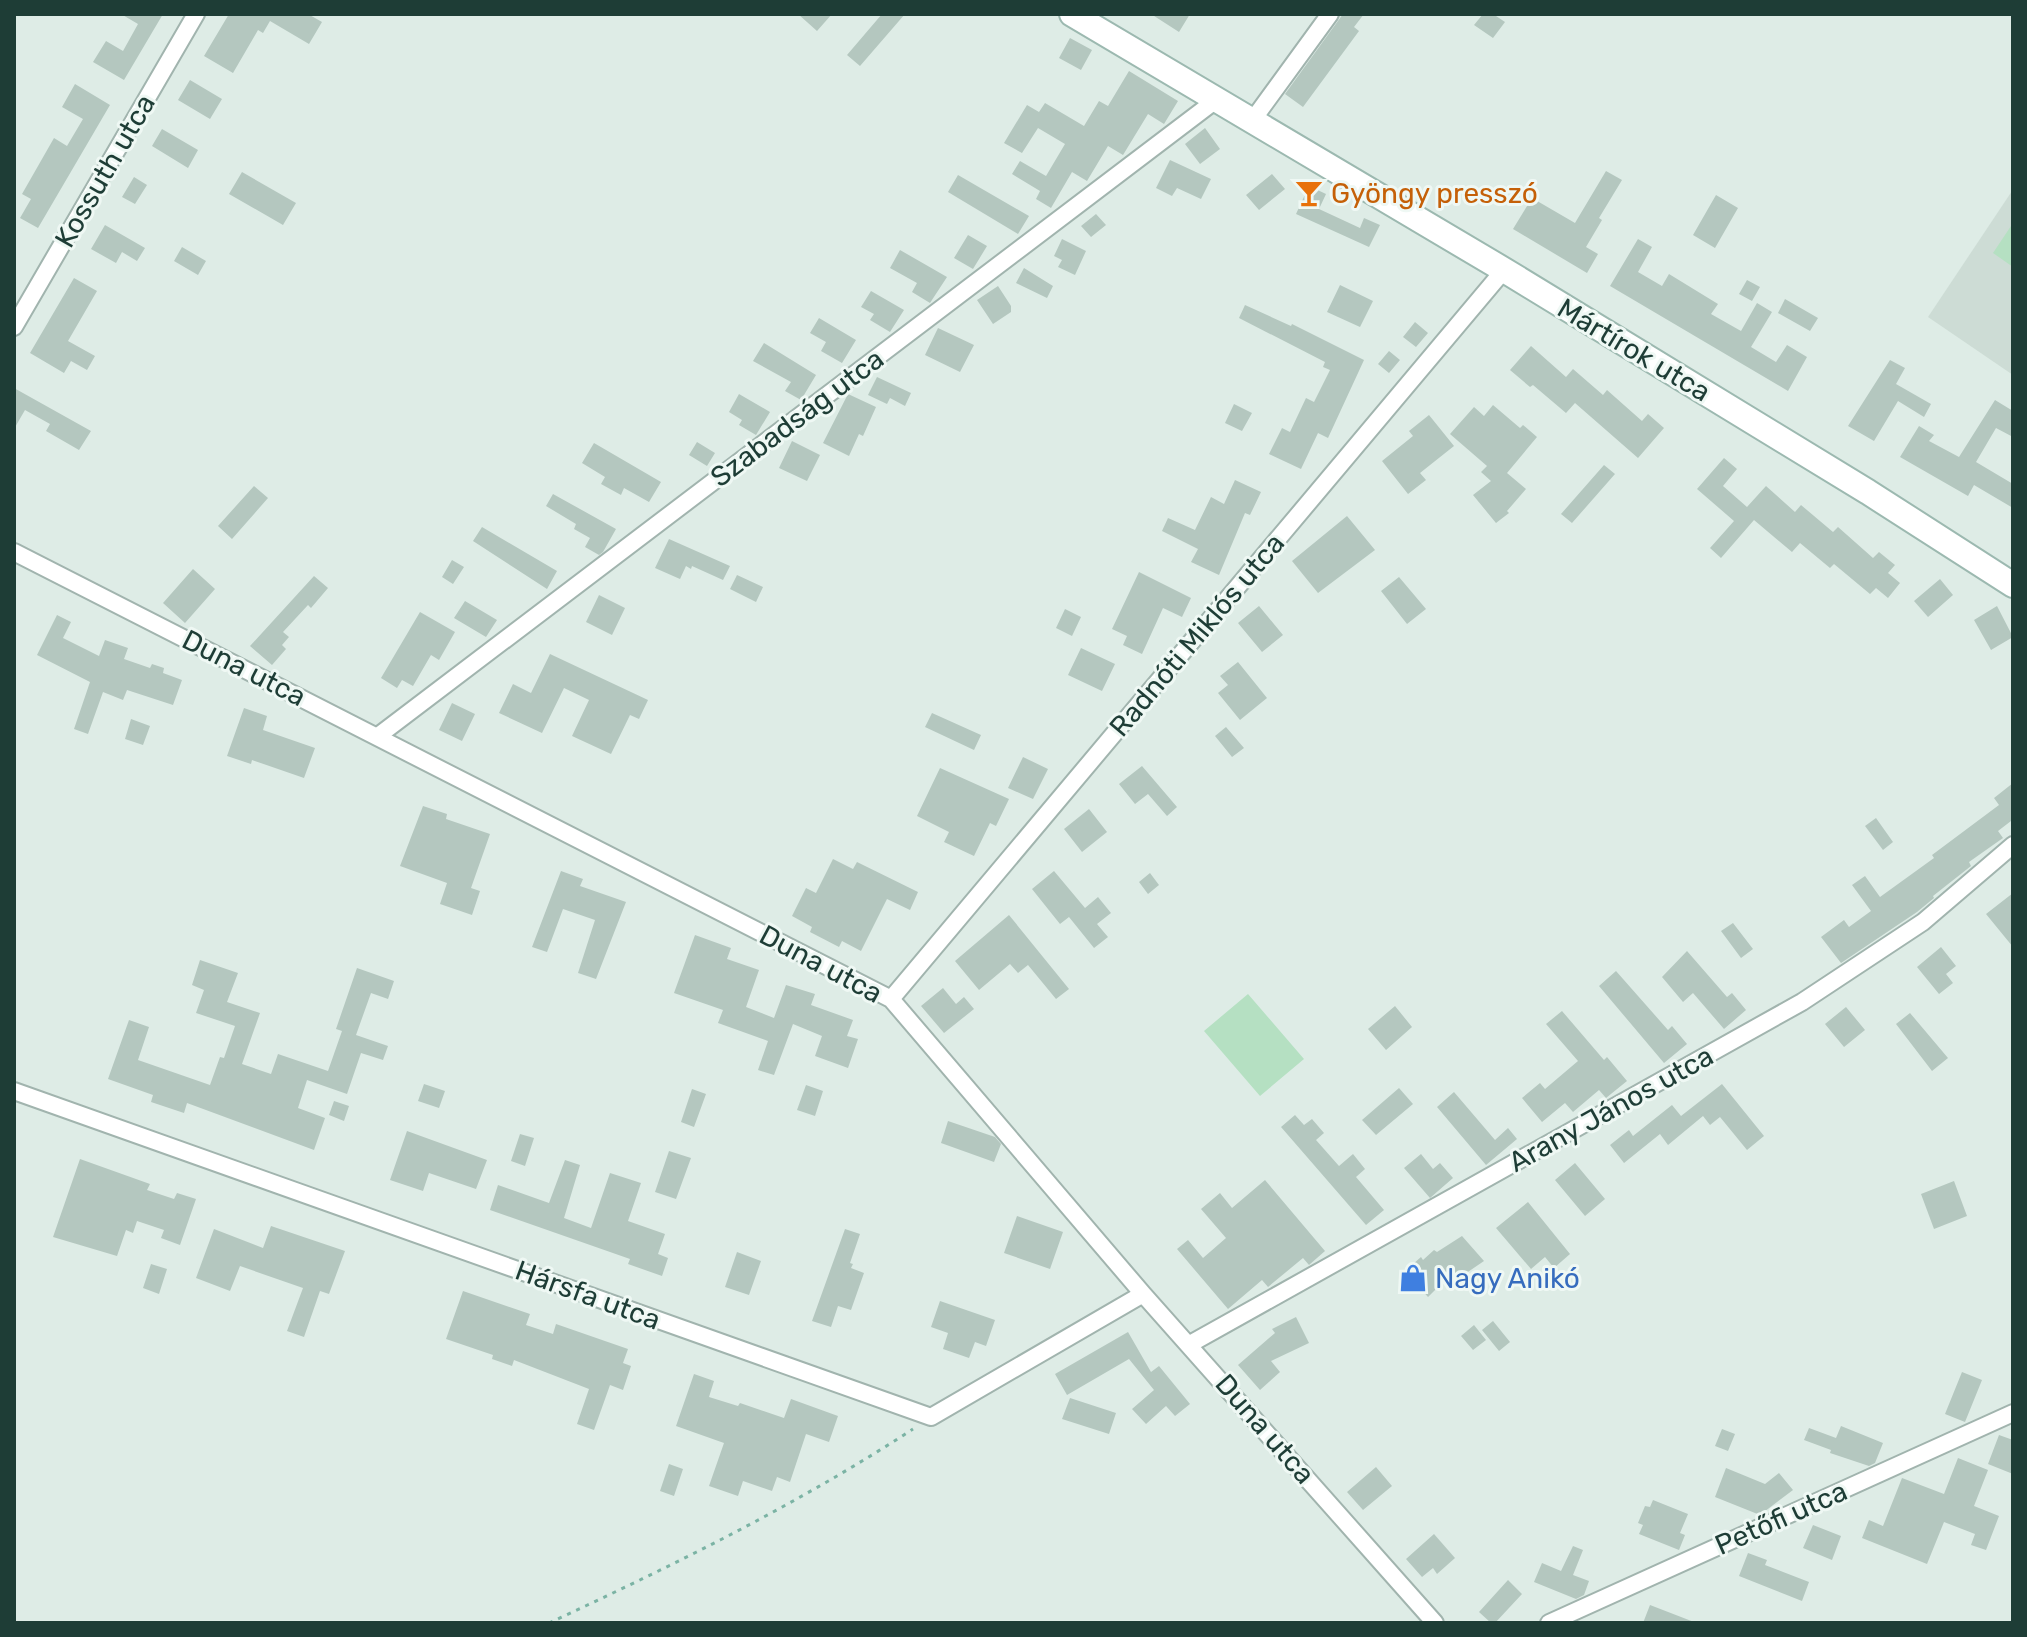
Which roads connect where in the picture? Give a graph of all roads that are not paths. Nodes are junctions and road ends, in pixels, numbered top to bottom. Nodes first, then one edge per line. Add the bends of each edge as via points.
1 (196, 14) edge
2 (1072, 14) edge
3 (1330, 14) edge
4 (1216, 100) junction
5 (1252, 121) junction
6 (1504, 270) junction
7 (14, 327) edge
8 (14, 552) edge
9 (2013, 585) edge
10 (378, 736) junction
11 (2013, 845) edge
12 (891, 999) junction
13 (14, 1091) edge
14 (1143, 1294) junction
15 (1190, 1344) junction
16 (2013, 1413) edge
17 (1435, 1623) edge
18 (1549, 1623) edge

1 - 7 street, Kossuth utca
2 - 4 main road, Mártírok utca
3 - 5 street
4 - 5 main road, Mártírok utca
4 - 10 street, Szabadság utca
5 - 6 main road, Mártírok utca
6 - 9 main road, Mártírok utca
6 - 12 street, Radnóti Miklós utca
8 - 10 street, Duna utca
10 - 12 street, Duna utca
11 - 15 street, Arany János utca via 1923,922 1802,1002
12 - 14 street, Duna utca
13 - 14 street, Hársfa utca via 931,1417
14 - 15 street, Duna utca
15 - 17 street, Duna utca
16 - 18 street, Petőfi utca

